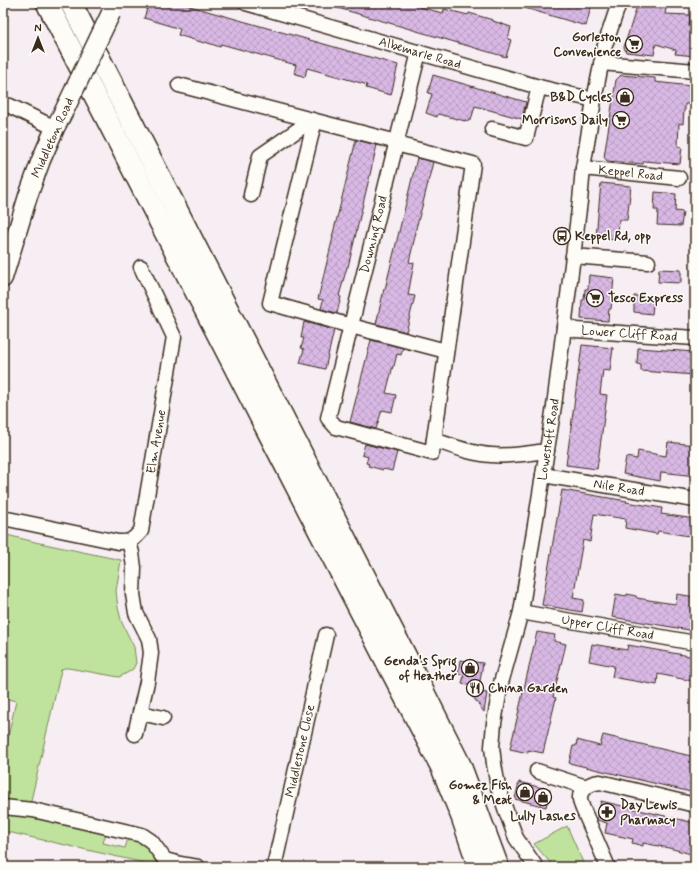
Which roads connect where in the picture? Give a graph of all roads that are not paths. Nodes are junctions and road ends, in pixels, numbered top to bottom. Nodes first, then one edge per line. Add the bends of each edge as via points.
1 (48, 3) edge
2 (71, 3) edge
3 (246, 3) edge
4 (619, 3) edge
5 (113, 8) edge
6 (419, 52) junction
7 (601, 62) junction
8 (695, 72) edge
9 (179, 85) dead end
10 (539, 87) junction
11 (594, 100) junction
12 (3, 105) edge
13 (312, 120) junction
14 (55, 128) junction
15 (492, 129) dead end
16 (396, 143) junction
17 (583, 168) junction
18 (679, 178) dead end
19 (250, 195) dead end
20 (573, 256) junction
21 (648, 262) dead end
22 (141, 267) dead end
23 (3, 278) edge
24 (351, 326) junction
25 (564, 326) junction
26 (695, 338) edge
27 (446, 351) junction
28 (434, 440) junction
29 (547, 451) junction
30 (544, 475) junction
31 (695, 500) edge
32 (3, 518) edge
33 (129, 542) junction
34 (521, 612) junction
35 (326, 635) dead end
36 (695, 643) edge
37 (141, 713) junction
38 (163, 718) dead end
39 (136, 734) dead end
40 (537, 771) dead end
41 (583, 790) junction
42 (695, 805) edge
43 (3, 807) edge
44 (198, 867) edge
45 (274, 867) edge
46 (479, 867) edge
47 (498, 867) edge
48 (536, 867) edge
49 (608, 867) edge

1 - 46 highway via 442,768
2 - 47 highway via 460,765
3 - 6 street, Albemarle Road
4 - 7 street, Lowestoft Road
5 - 14 main road, Middleton Road, bridge
6 - 10 street, Albemarle Road
6 - 16 street, Downing Road
7 - 8 street
7 - 11 street, Lowestoft Road
9 - 13 street
10 - 11 street, Albemarle Road
10 - 15 street via 526,138
11 - 17 street, Lowestoft Road
12 - 14 street
13 - 16 street
13 - 19 street via 260,156
13 - 24 street via 313,128 270,303
14 - 23 main road, Middleton Road via 28,196
16 - 24 street, Downing Road
16 - 27 street via 473,164
17 - 18 street, Keppel Road
17 - 20 street, Lowestoft Road
20 - 21 street
20 - 25 street, Lowestoft Road
22 - 33 street, Elm Avenue via 174,337 141,531
24 - 27 street
24 - 28 street, Downing Road via 328,418 336,428 432,453
25 - 26 street, Lower Cliff Road via 576,330
25 - 29 street, Lowestoft Road
27 - 28 street
28 - 29 street via 491,456
29 - 30 street, Lowestoft Road
30 - 31 street, Nile Road
30 - 34 street, Lowestoft Road
32 - 33 street via 118,542
33 - 37 street via 134,568 133,594 136,613 149,639 151,653
34 - 36 street, Upper Cliff Road
34 - 48 street, Lowestoft Road via 501,683 492,747 498,788 516,838
35 - 45 street, Middlestone Close
37 - 38 street
37 - 39 street
40 - 41 street
41 - 42 street via 592,783 600,782
41 - 49 street via 580,800
43 - 44 street via 33,810 142,835 151,841 166,860

